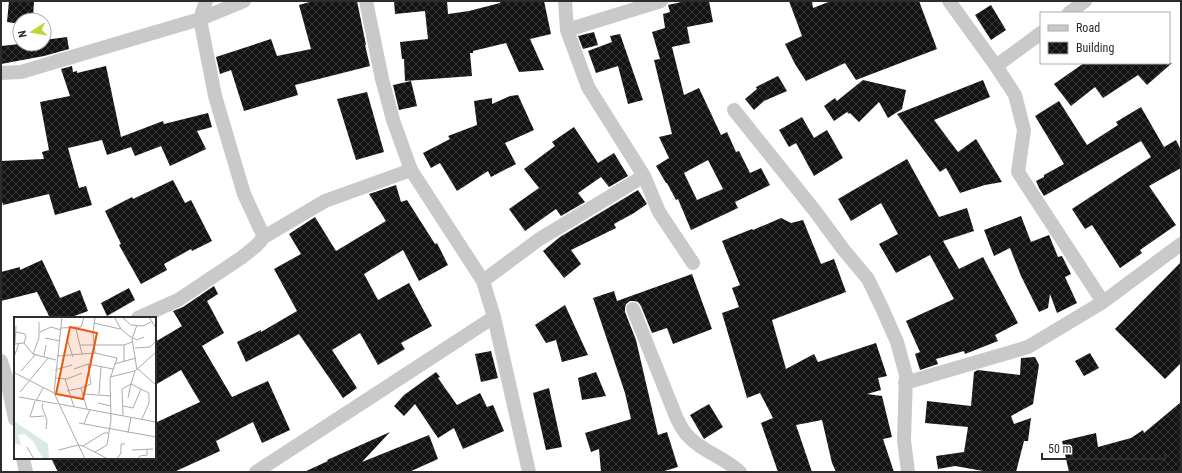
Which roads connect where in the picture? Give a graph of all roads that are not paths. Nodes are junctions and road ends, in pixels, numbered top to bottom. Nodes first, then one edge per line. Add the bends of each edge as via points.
1 (206, 1) edge
2 (244, 1) edge
3 (366, 1) edge
4 (565, 1) edge
5 (661, 1) edge
6 (949, 1) edge
7 (1085, 1) edge
8 (1070, 12) edge
9 (200, 19) junction
10 (567, 30) junction
11 (1040, 34) edge
12 (996, 66) junction
13 (1, 74) edge
14 (734, 110) dead end
15 (411, 170) junction
16 (644, 176) junction
17 (264, 237) junction
18 (1181, 244) edge
19 (693, 263) dead end
20 (483, 281) junction
21 (1103, 302) junction
22 (633, 309) dead end
23 (140, 317) edge
24 (494, 317) junction
25 (1, 362) edge
26 (11, 378) edge
27 (905, 383) junction
28 (14, 409) edge
29 (23, 459) edge
30 (26, 472) edge
31 (256, 472) edge
32 (529, 472) edge
33 (740, 472) edge
34 (908, 472) edge

1 - 9 street
2 - 9 street
3 - 15 street via 382,79
4 - 10 street
5 - 10 street
6 - 12 street
7 - 8 street
9 - 13 street via 21,72
9 - 17 street via 217,104 244,194
10 - 16 street via 588,87
11 - 12 street
12 - 21 street via 1015,95 1024,130 1018,172
14 - 27 street via 868,279 897,342 906,375
15 - 17 street via 325,201
15 - 20 street
16 - 19 street via 659,212
16 - 20 street via 538,240
17 - 23 street via 241,258 178,300
18 - 21 street
20 - 24 street
21 - 27 street via 1028,347
22 - 33 street via 677,419 687,435
24 - 31 street
24 - 32 street
25 - 26 street
26 - 28 street
27 - 34 street via 904,440
29 - 30 street

